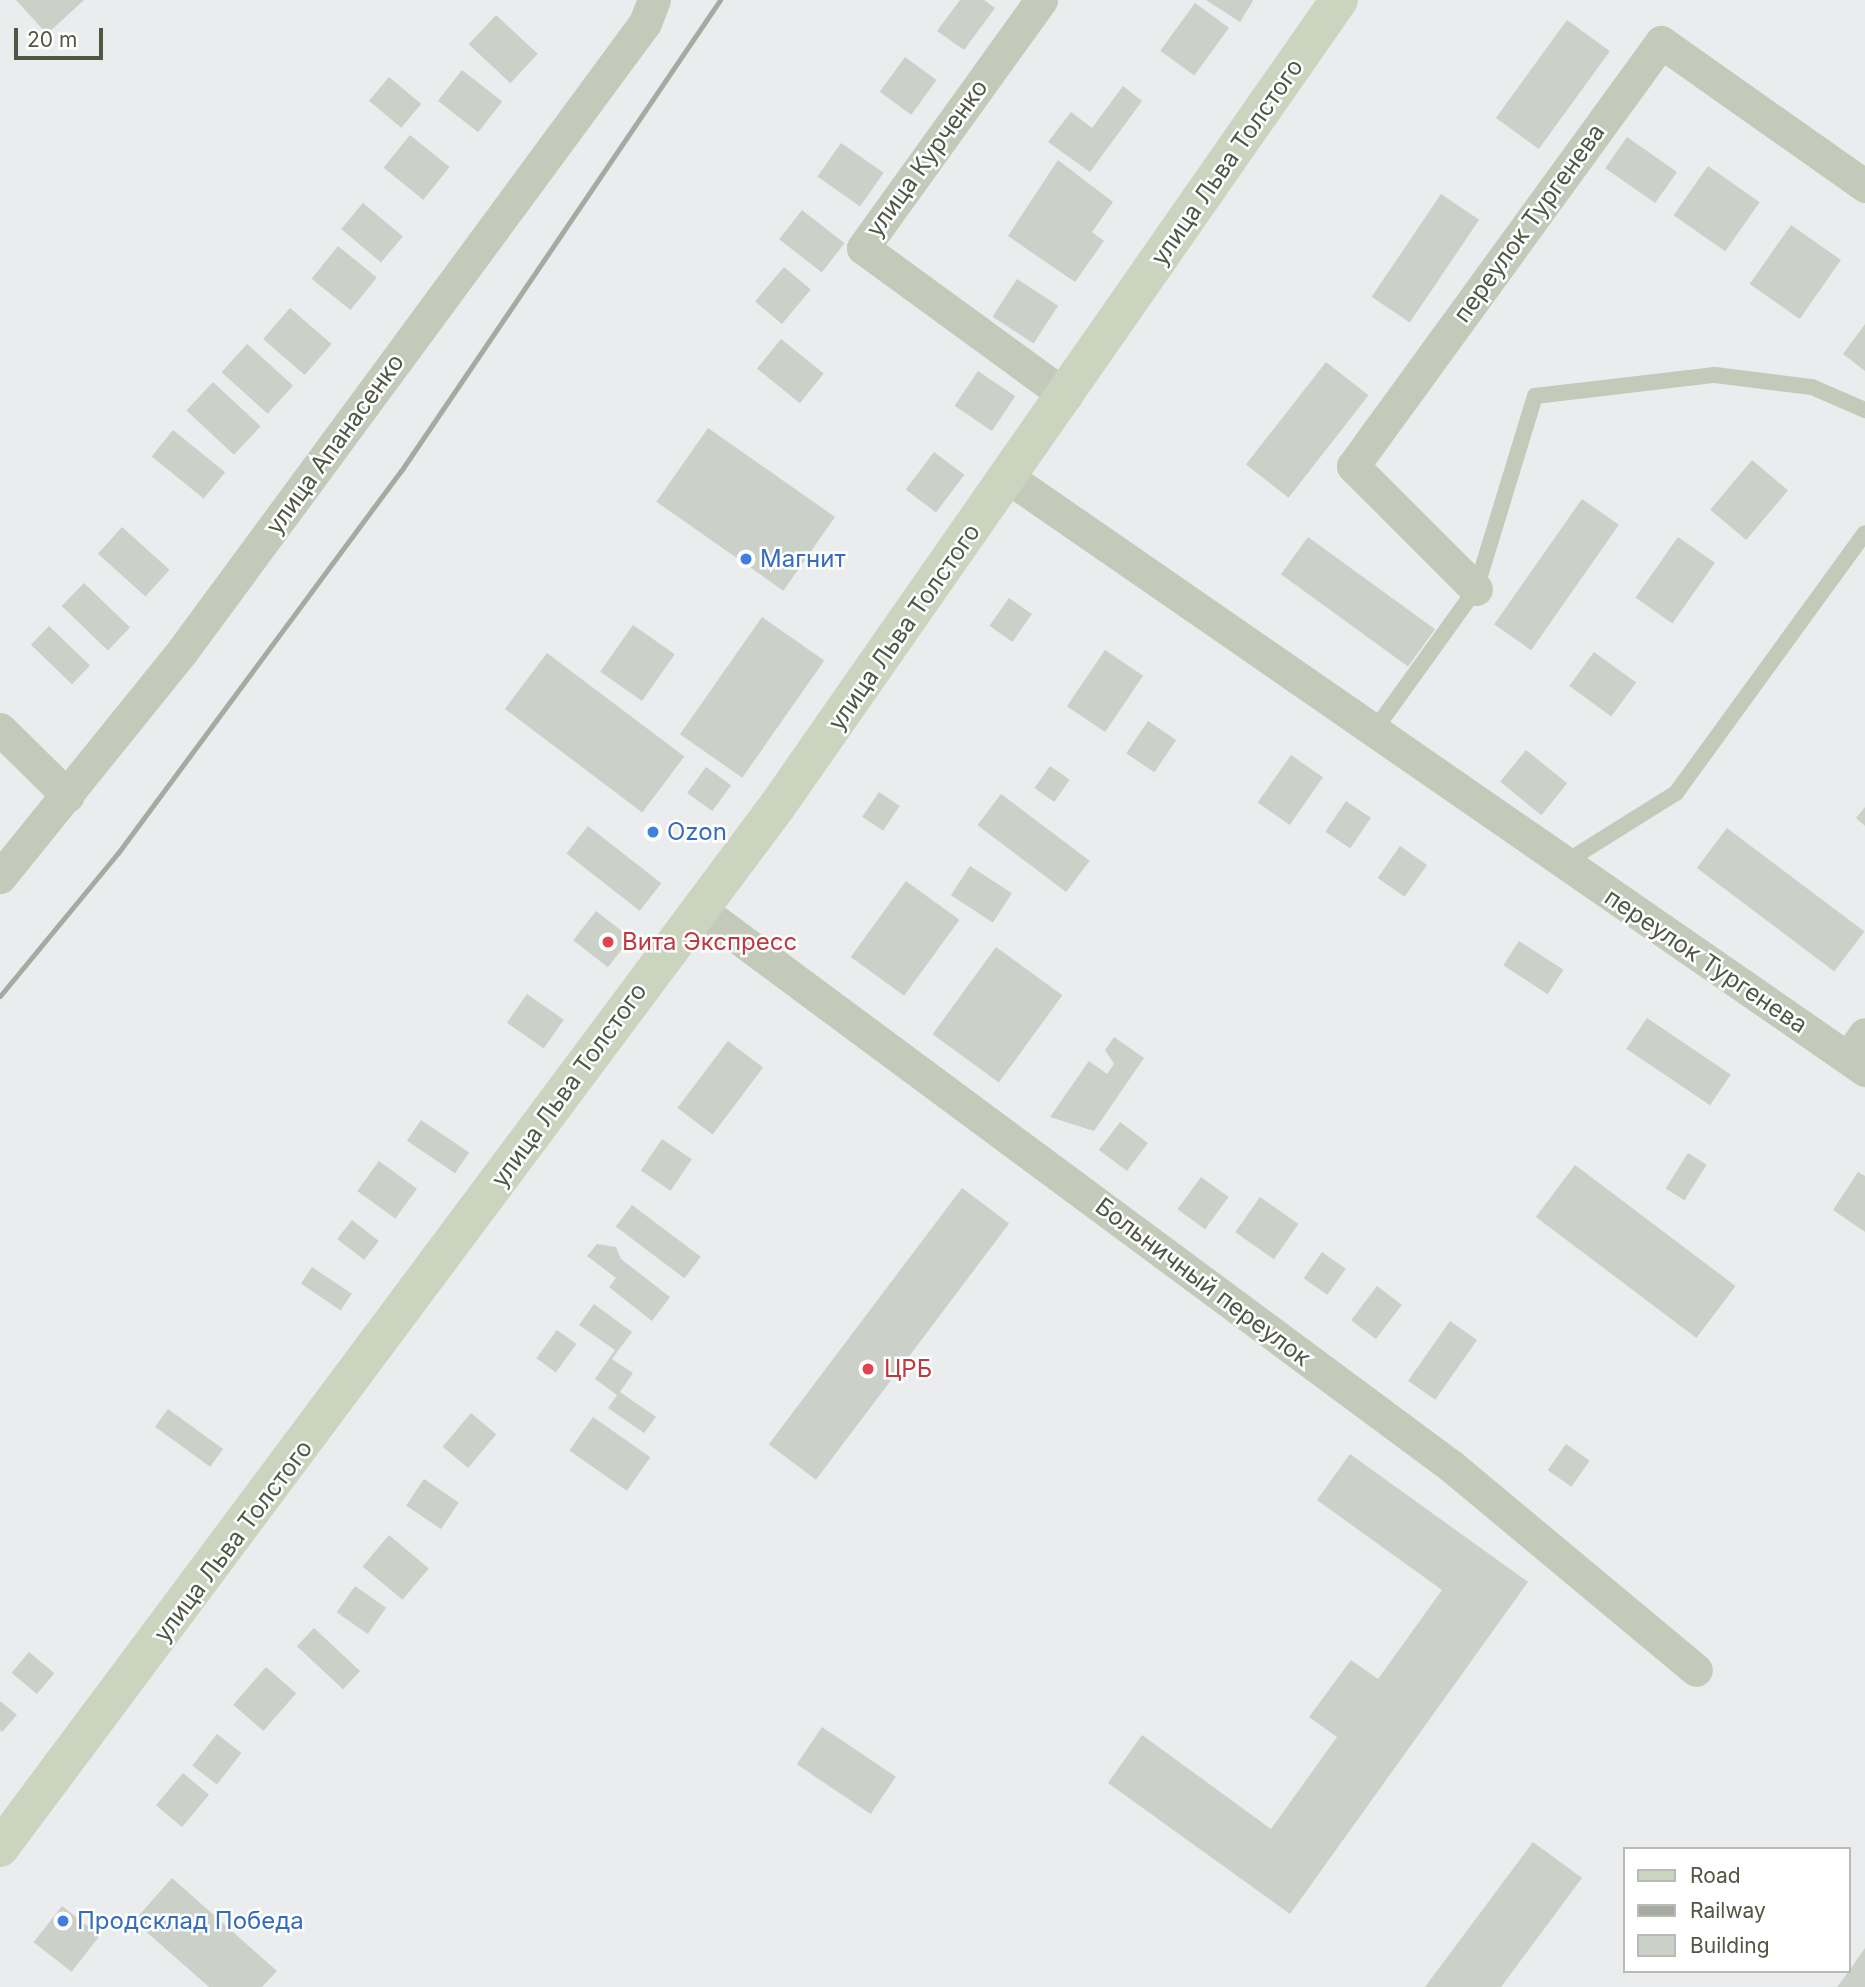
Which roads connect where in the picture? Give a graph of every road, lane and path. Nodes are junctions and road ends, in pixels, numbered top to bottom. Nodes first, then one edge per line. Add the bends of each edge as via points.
1 (654, 0) edge
2 (1041, 0) edge
3 (1339, 0) edge
4 (1865, 186) edge
5 (1066, 396) junction
6 (1865, 410) edge
7 (1009, 478) junction
8 (1865, 533) edge
9 (1476, 589) junction
10 (1376, 728) junction
11 (0, 729) edge
12 (68, 796) junction
13 (1564, 863) junction
14 (0, 877) edge
15 (698, 908) junction
16 (1859, 1054) edge
17 (1696, 1670) dead end
18 (0, 1848) edge

1 - 12 street, улица Апанасенко via 638,34
2 - 5 street, улица Курченко via 863,248
3 - 5 main road, улица Льва Толстого
4 - 9 street, переулок Тургенева via 1661,42 1353,466
5 - 7 main road, улица Льва Толстого
6 - 9 lane via 1812,387 1715,375 1535,396
7 - 10 street, переулок Тургенева
7 - 15 main road, улица Льва Толстого
8 - 13 lane via 1676,793
9 - 10 lane
10 - 13 street, переулок Тургенева
11 - 12 street
12 - 14 street, улица Апанасенко
13 - 16 street, переулок Тургенева
15 - 17 street, Больничный переулок via 1450,1465
15 - 18 main road, улица Льва Толстого

